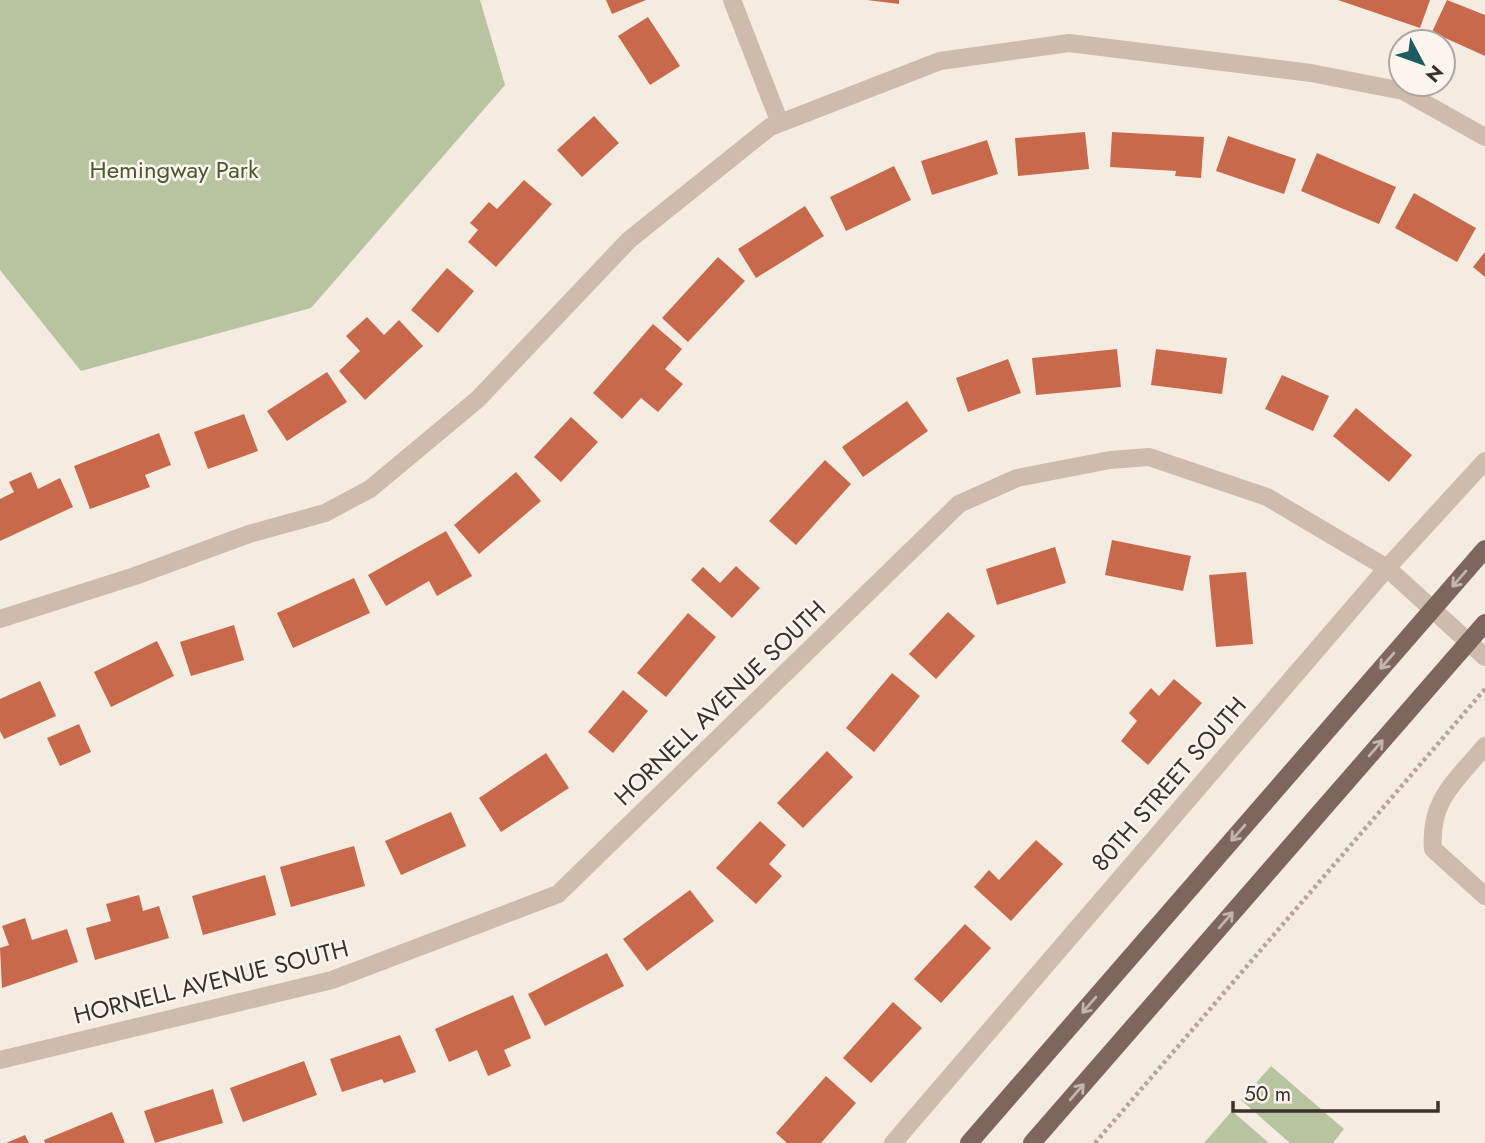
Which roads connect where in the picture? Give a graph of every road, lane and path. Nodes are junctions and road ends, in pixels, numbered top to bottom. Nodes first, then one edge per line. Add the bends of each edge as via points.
1 (732, 0) edge
2 (780, 123) junction
3 (1485, 137) edge
4 (1485, 461) edge
5 (1485, 549) edge
6 (1387, 568) junction
7 (1432, 610) junction
8 (0, 620) edge
9 (1485, 623) edge
10 (1468, 643) junction
11 (1485, 657) edge
12 (1485, 689) edge
13 (1485, 746) edge
14 (1485, 896) edge
15 (0, 1060) edge
16 (893, 1143) edge
17 (969, 1143) edge
18 (1032, 1143) edge
19 (1095, 1143) edge

1 - 2 street
2 - 3 street via 940,61 1069,43 1311,73 1402,91
2 - 8 street via 769,127 629,240 478,399 370,489 325,513 249,534
4 - 6 street, 80TH STREET SOUTH
5 -> 7 main road
6 - 7 street, HORNELL AVENUE SOUTH
6 - 15 street, HORNELL AVENUE SOUTH via 1267,497 1149,457 1017,478 959,504 558,894 332,980
6 - 16 street, 80TH STREET SOUTH
7 - 10 street, HORNELL AVENUE SOUTH
7 -> 17 main road
9 - 10 main road
10 - 11 street, HORNELL AVENUE SOUTH
18 -> 10 main road
12 - 19 path
13 - 14 street via 1437,803 1431,828 1433,849

